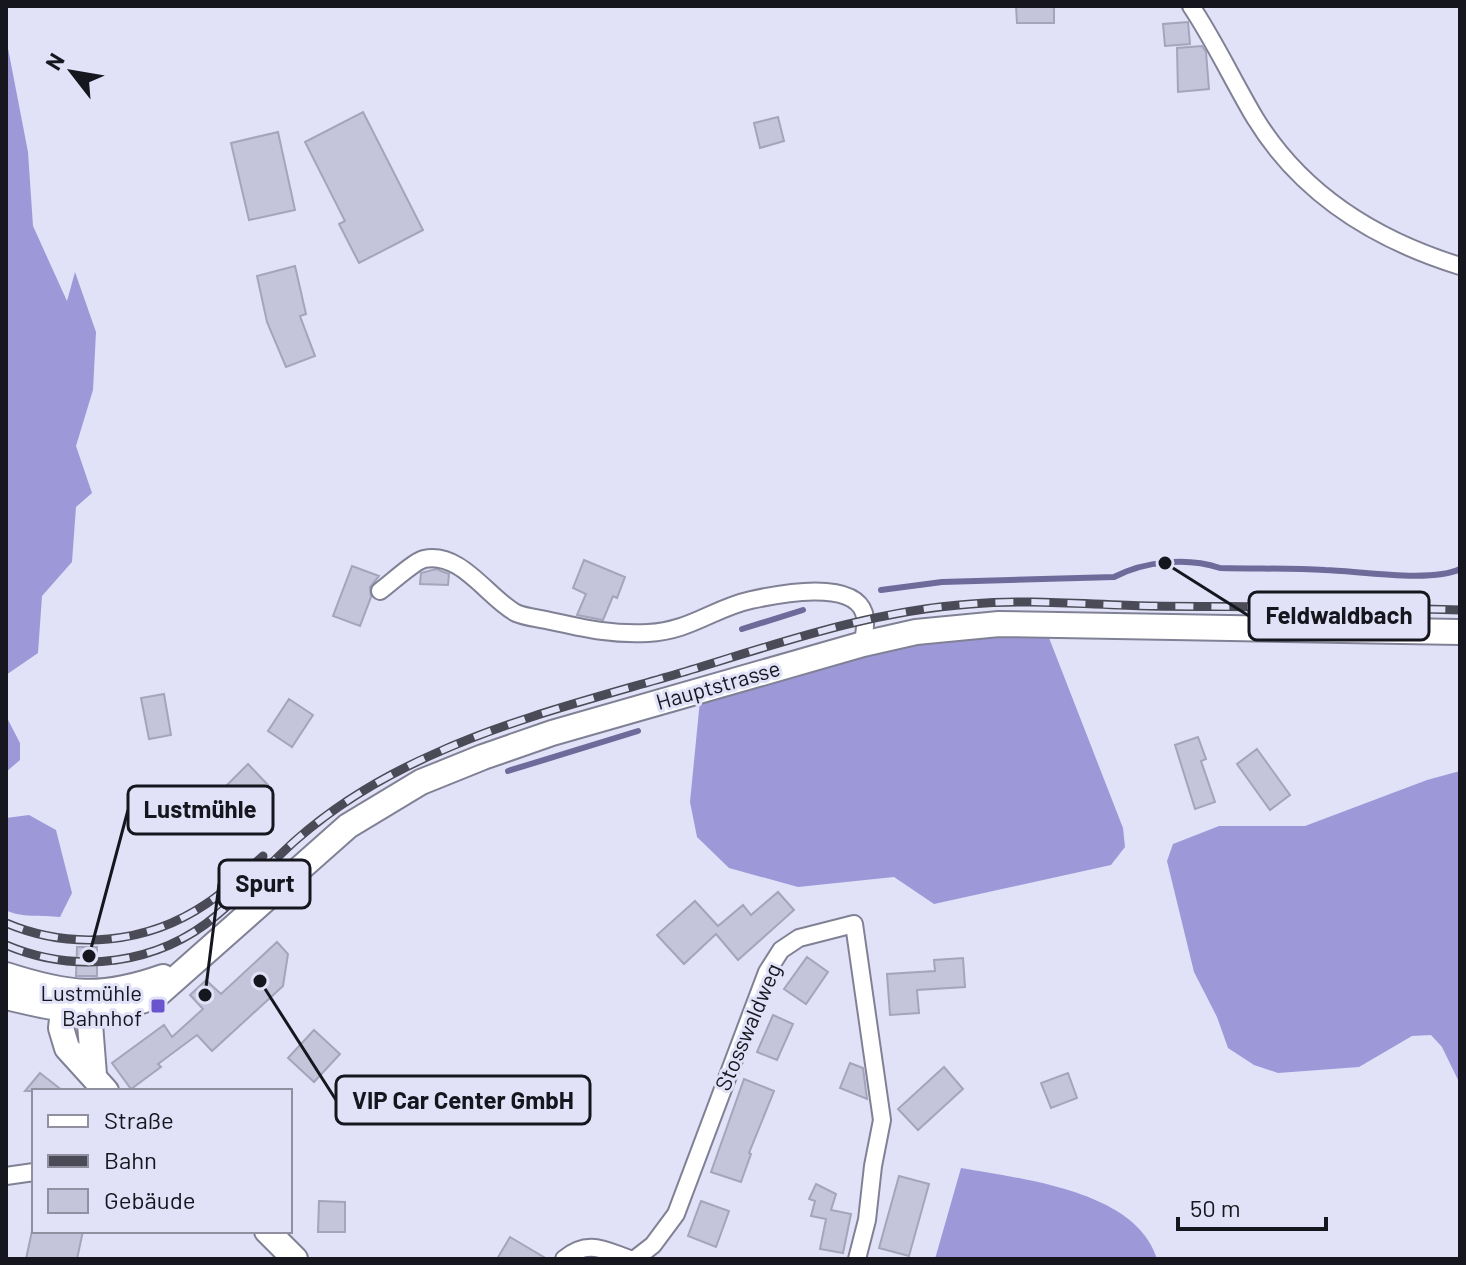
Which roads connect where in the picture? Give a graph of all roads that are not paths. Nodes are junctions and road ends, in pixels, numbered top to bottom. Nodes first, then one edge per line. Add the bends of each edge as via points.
1 (1191, 6) edge
2 (1460, 266) edge
3 (380, 591) dead end
4 (1460, 632) edge
5 (863, 644) junction
6 (6, 975) edge
7 (6, 997) edge
8 (76, 1005) junction
9 (100, 1083) edge
10 (32, 1172) edge
11 (6, 1176) edge
12 (269, 1233) edge
13 (295, 1259) edge
14 (564, 1259) edge
15 (633, 1259) edge
16 (857, 1259) edge

1 - 2 street via 1267,137 1303,180 1339,210 1387,238
3 - 5 street via 423,559 438,560 457,566 517,613 615,635 666,632 749,600 842,593 863,609
4 - 5 street, Hauptstrasse via 999,624 916,632
5 - 8 street, Hauptstrasse via 552,733 421,782 348,826 156,996 119,1009
6 - 8 street
7 - 8 street
8 - 9 street via 61,1028 67,1048
10 - 11 street
12 - 13 street
14 - 15 street via 591,1246
15 - 16 street, Stosswaldweg via 653,1245 676,1214 767,972 781,950 799,938 854,924 882,1120

